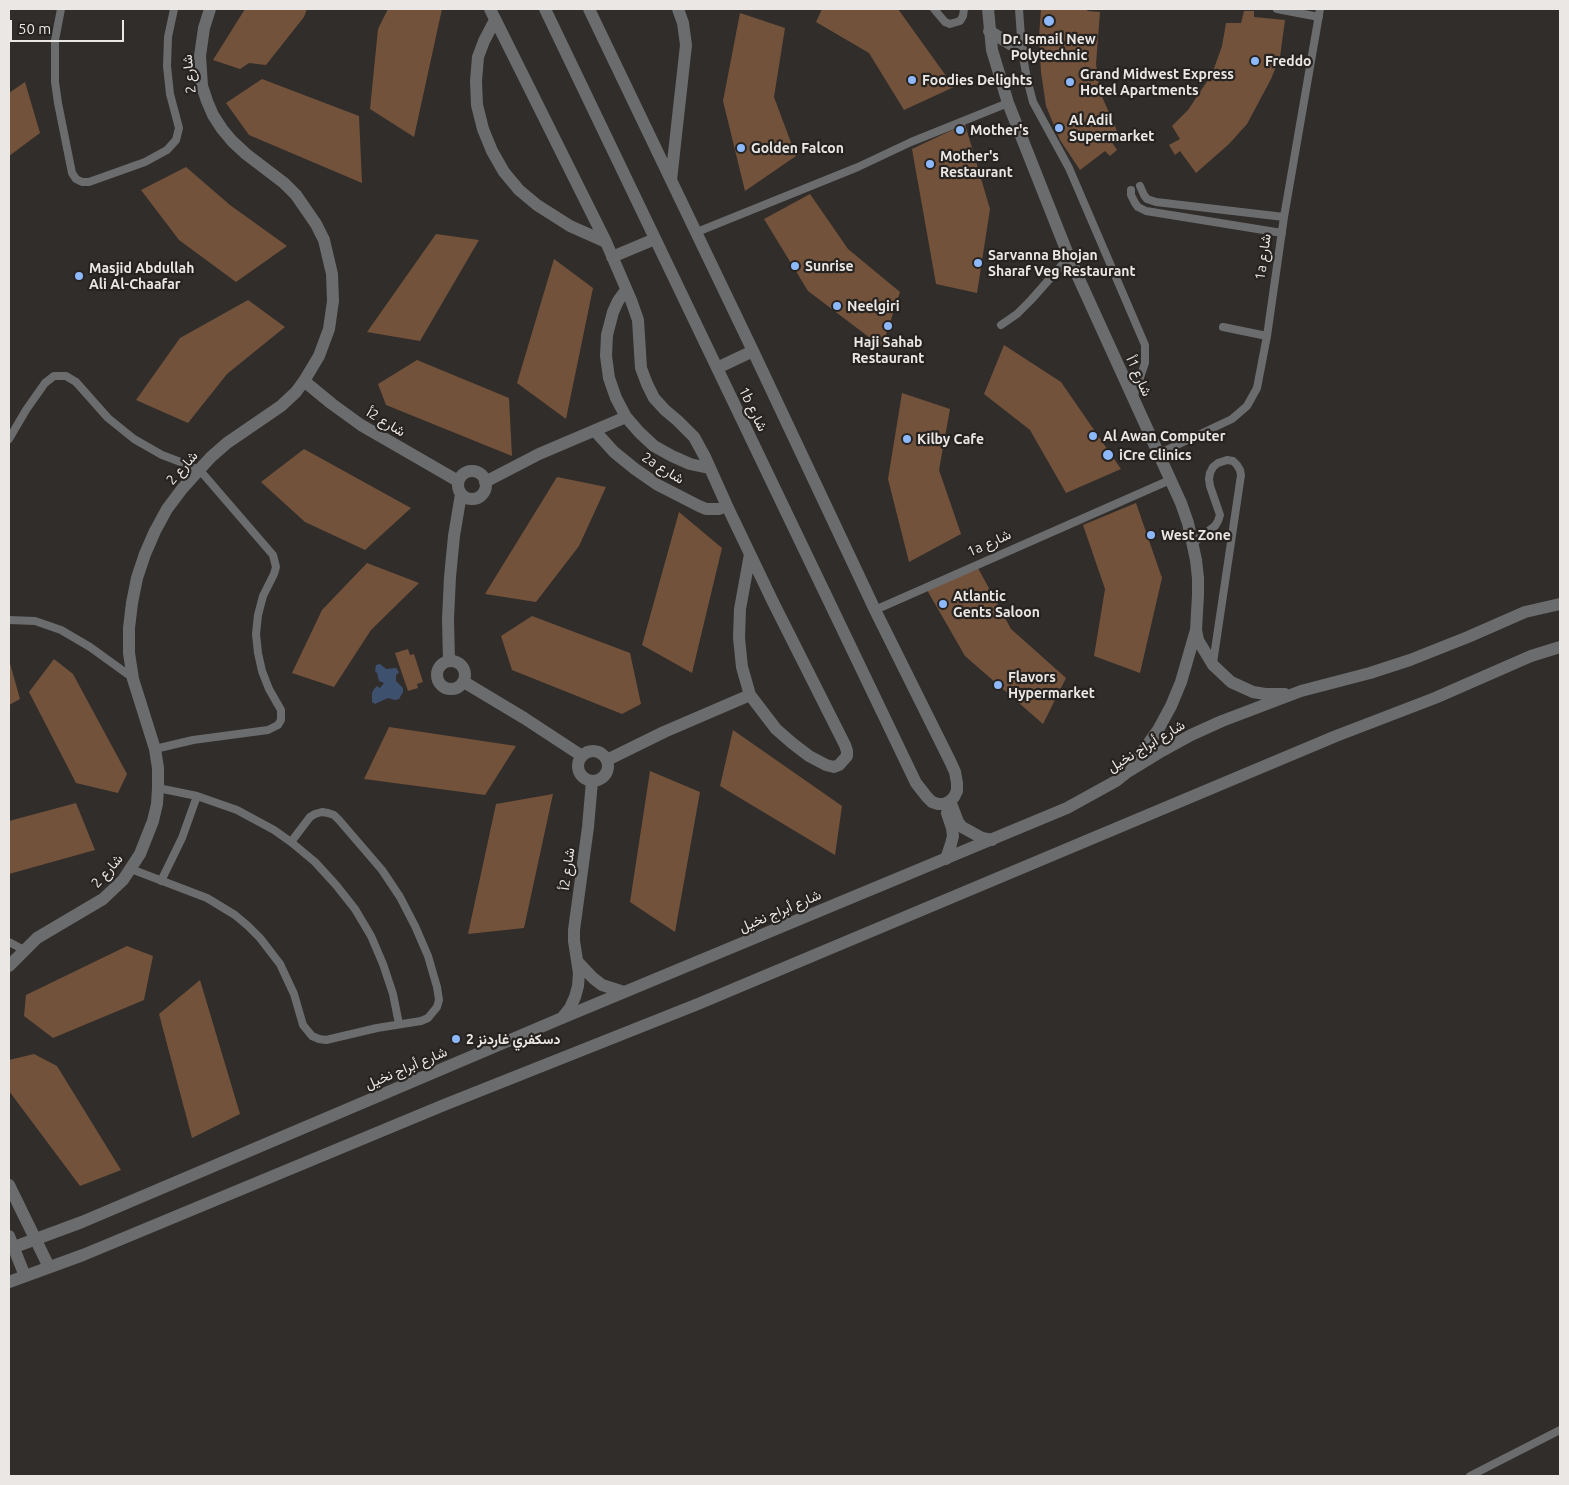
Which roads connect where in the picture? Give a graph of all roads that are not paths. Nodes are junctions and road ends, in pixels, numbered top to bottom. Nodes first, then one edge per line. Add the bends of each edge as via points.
1 (61, 9) edge
2 (174, 9) edge
3 (210, 9) edge
4 (545, 9) edge
5 (589, 9) edge
6 (678, 9) edge
7 (934, 9) edge
8 (964, 9) edge
9 (988, 9) edge
10 (1018, 9) edge
11 (1277, 9) edge
12 (1320, 9) edge
13 (493, 14) edge
14 (1319, 17) junction
15 (989, 31) junction
16 (1022, 51) junction
17 (1008, 103) junction
18 (671, 180) junction
19 (1140, 186) dead end
20 (1131, 190) dead end
21 (1284, 217) junction
22 (697, 232) junction
23 (1282, 232) junction
24 (656, 238) junction
25 (606, 242) junction
26 (612, 257) junction
27 (1069, 257) junction
28 (626, 290) junction
29 (1001, 325) dead end
30 (1223, 327) dead end
31 (1267, 336) junction
32 (753, 351) junction
33 (717, 368) junction
34 (304, 381) junction
35 (1132, 398) junction
36 (626, 417) junction
37 (595, 431) junction
38 (9, 439) edge
39 (1158, 454) junction
40 (709, 468) junction
41 (199, 470) junction
42 (1170, 480) junction
43 (458, 481) junction
44 (485, 482) junction
45 (461, 494) junction
46 (726, 506) junction
47 (1193, 544) junction
48 (750, 554) junction
49 (1560, 604) edge
50 (875, 610) junction
51 (9, 620) edge
52 (1196, 630) junction
53 (1560, 647) edge
54 (449, 661) junction
55 (1213, 665) junction
56 (133, 679) junction
57 (464, 682) junction
58 (1301, 691) junction
59 (750, 695) junction
60 (155, 749) junction
61 (582, 756) junction
62 (607, 760) junction
63 (1126, 773) junction
64 (592, 780) junction
65 (158, 788) junction
66 (196, 796) junction
67 (947, 802) junction
68 (992, 840) junction
69 (291, 842) junction
70 (946, 859) junction
71 (131, 869) junction
72 (161, 880) junction
73 (9, 942) edge
74 (24, 950) junction
75 (577, 961) junction
76 (9, 966) edge
77 (624, 992) junction
78 (562, 1018) junction
79 (399, 1024) junction
80 (9, 1185) edge
81 (35, 1239) junction
82 (10, 1244) edge
83 (49, 1267) junction
84 (25, 1276) junction
85 (9, 1282) edge
86 (1560, 1430) edge
87 (1470, 1476) edge

1 - 2 lane via 54,40 55,82 72,173 82,182 145,162 167,150 176,140 179,128 166,66
3 - 34 street, شارع 2 via 201,42 200,70 213,115 232,141 296,195 316,224 329,257 333,294 328,329 319,356
4 - 24 street, 1b شارع
5 - 18 street, 1b شارع
6 - 18 street via 686,45
7 - 8 lane via 950,24 960,20
9 - 15 street, شارع 1أ
10 - 16 lane
11 - 14 lane
12 - 14 lane, 1a شارع
13 - 25 street
13 - 25 street via 478,57 476,81 477,105 492,151 504,172 537,205 570,226
14 - 21 lane, 1a شارع
15 - 16 street
15 - 17 street, شارع 1أ
16 - 35 lane via 1033,102 1069,168 1145,345 1145,363
17 - 22 lane
17 - 27 street, شارع 1أ
18 - 22 street, 1b شارع
19 - 21 lane via 1151,201
20 - 23 lane via 1135,203 1146,211
21 - 23 lane, 1a شارع
22 - 32 street, 1b شارع
23 - 31 lane, 1a شارع
24 - 26 street
24 - 33 street, 1b شارع
25 - 26 street
26 - 28 street
27 - 29 lane via 1031,300
27 - 35 street, شارع 1أ
28 - 36 street via 609,323 606,356 616,398
28 - 40 street via 638,320 646,384 654,398 694,437
30 - 31 lane
31 - 39 lane, 1a شارع via 1257,388 1241,413
32 - 33 street
32 - 50 street, 1b شارع
33 - 67 street, 1b شارع via 916,783 932,802
34 - 41 street, شارع 2 via 281,406 228,443
34 - 43 street, شارع 2أ via 361,425
35 - 39 street, شارع 1أ
36 - 37 street
36 - 40 street via 654,446 690,464
37 - 44 street via 539,454
37 - 46 street, 2a شارع via 614,452 658,485 706,509
38 - 41 lane via 45,383 54,376 66,376 134,439
39 - 42 street, شارع 1أ
40 - 46 street
41 - 56 street, شارع 2 via 167,509 137,578 129,628
41 - 60 lane via 273,555 274,574 263,596 256,634 262,671 282,716 278,725 268,730 193,740
42 - 47 street, شارع 1أ via 1181,503
42 - 50 lane, 1a شارع
43 - 44 street via 466,472 472,471 483,477
43 - 45 street
44 - 45 street via 484,492 475,499 470,500
45 - 54 street via 450,577
46 - 48 street
47 - 52 street, شارع 1أ via 1198,595
47 - 55 lane via 1215,526 1220,515 1210,486 1210,473 1218,464 1233,461 1241,475
48 - 59 street via 740,609 739,638 742,667
48 - 59 street via 845,745 847,756 844,762 826,765 792,744
49 - 58 street, شارع أبراج نخيل via 1525,612 1410,660
50 - 67 street, 1b شارع via 955,772 956,790
51 - 56 lane via 35,621 61,630
52 - 55 street, شارع 1أ via 1202,649
52 - 63 street via 1171,706 1158,730
53 - 83 street via 1336,736 698,1004
54 - 57 street via 463,667
54 - 57 street via 437,671 438,682 451,690
55 - 58 street, شارع 1أ via 1231,682 1253,692 1277,695
56 - 60 street, شارع 2
57 - 61 street
58 - 63 street, شارع أبراج نخيل via 1191,735
59 - 62 street
60 - 65 street, شارع 2
61 - 62 street via 593,751 602,753
61 - 64 street via 578,765 580,773
62 - 64 street via 605,775
63 - 68 street, شارع أبراج نخيل via 1067,808
64 - 75 street, شارع 2أ via 574,930
65 - 66 lane
65 - 71 street, شارع 2 via 154,821
66 - 69 lane via 237,810
66 - 72 lane via 182,838
67 - 68 street via 962,827
67 - 70 street via 952,844
68 - 70 street, شارع أبراج نخيل
69 - 79 lane via 315,862 355,909 383,964
69 - 79 lane via 310,817 322,812 334,815 382,870 400,897 428,956 439,1000 428,1018
70 - 77 street, شارع أبراج نخيل
71 - 72 lane
71 - 74 street, شارع 2 via 103,899 37,938
72 - 79 lane via 207,898 235,915 260,938 280,964 294,994 303,1025 312,1036 326,1040
73 - 74 lane
74 - 76 street, شارع 2
75 - 77 street via 602,985
75 - 78 street, شارع 2أ via 578,986 570,1008
77 - 78 street, شارع أبراج نخيل
78 - 81 street, شارع أبراج نخيل
80 - 81 street
81 - 82 street, شارع أبراج نخيل
81 - 83 street
82 - 84 street
83 - 84 street
84 - 85 street
86 - 87 lane

